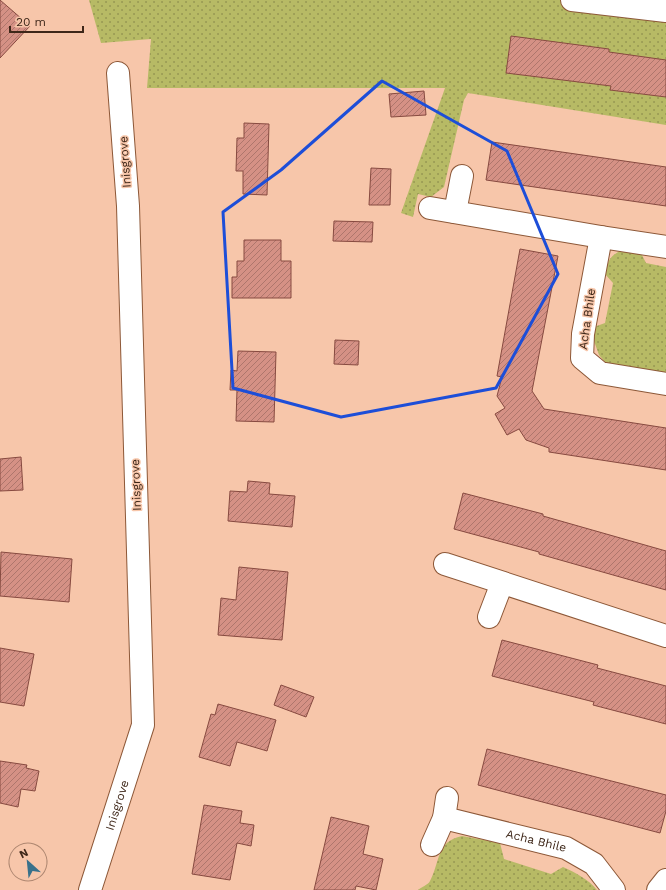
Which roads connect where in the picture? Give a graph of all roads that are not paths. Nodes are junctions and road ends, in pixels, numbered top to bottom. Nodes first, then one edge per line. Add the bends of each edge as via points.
1 (572, 0) edge
2 (666, 11) edge
3 (118, 73) dead end
4 (462, 176) dead end
5 (430, 208) dead end
6 (455, 212) junction
7 (601, 237) junction
8 (666, 247) edge
9 (666, 384) edge
10 (445, 564) dead end
11 (502, 583) junction
12 (489, 617) dead end
13 (666, 636) edge
14 (432, 845) dead end
15 (666, 880) edge
16 (90, 890) edge
17 (614, 890) edge
18 (658, 890) edge

1 - 2 street
3 - 16 street, Inisgrove via 128,206 143,726
4 - 6 street
5 - 6 street
6 - 7 street
7 - 8 street
7 - 9 street, Acha Bhile via 582,334 582,358 600,373
10 - 11 street
11 - 12 street
11 - 13 street
14 - 17 street, Acha Bhile via 446,808 566,848 594,864
15 - 18 street

